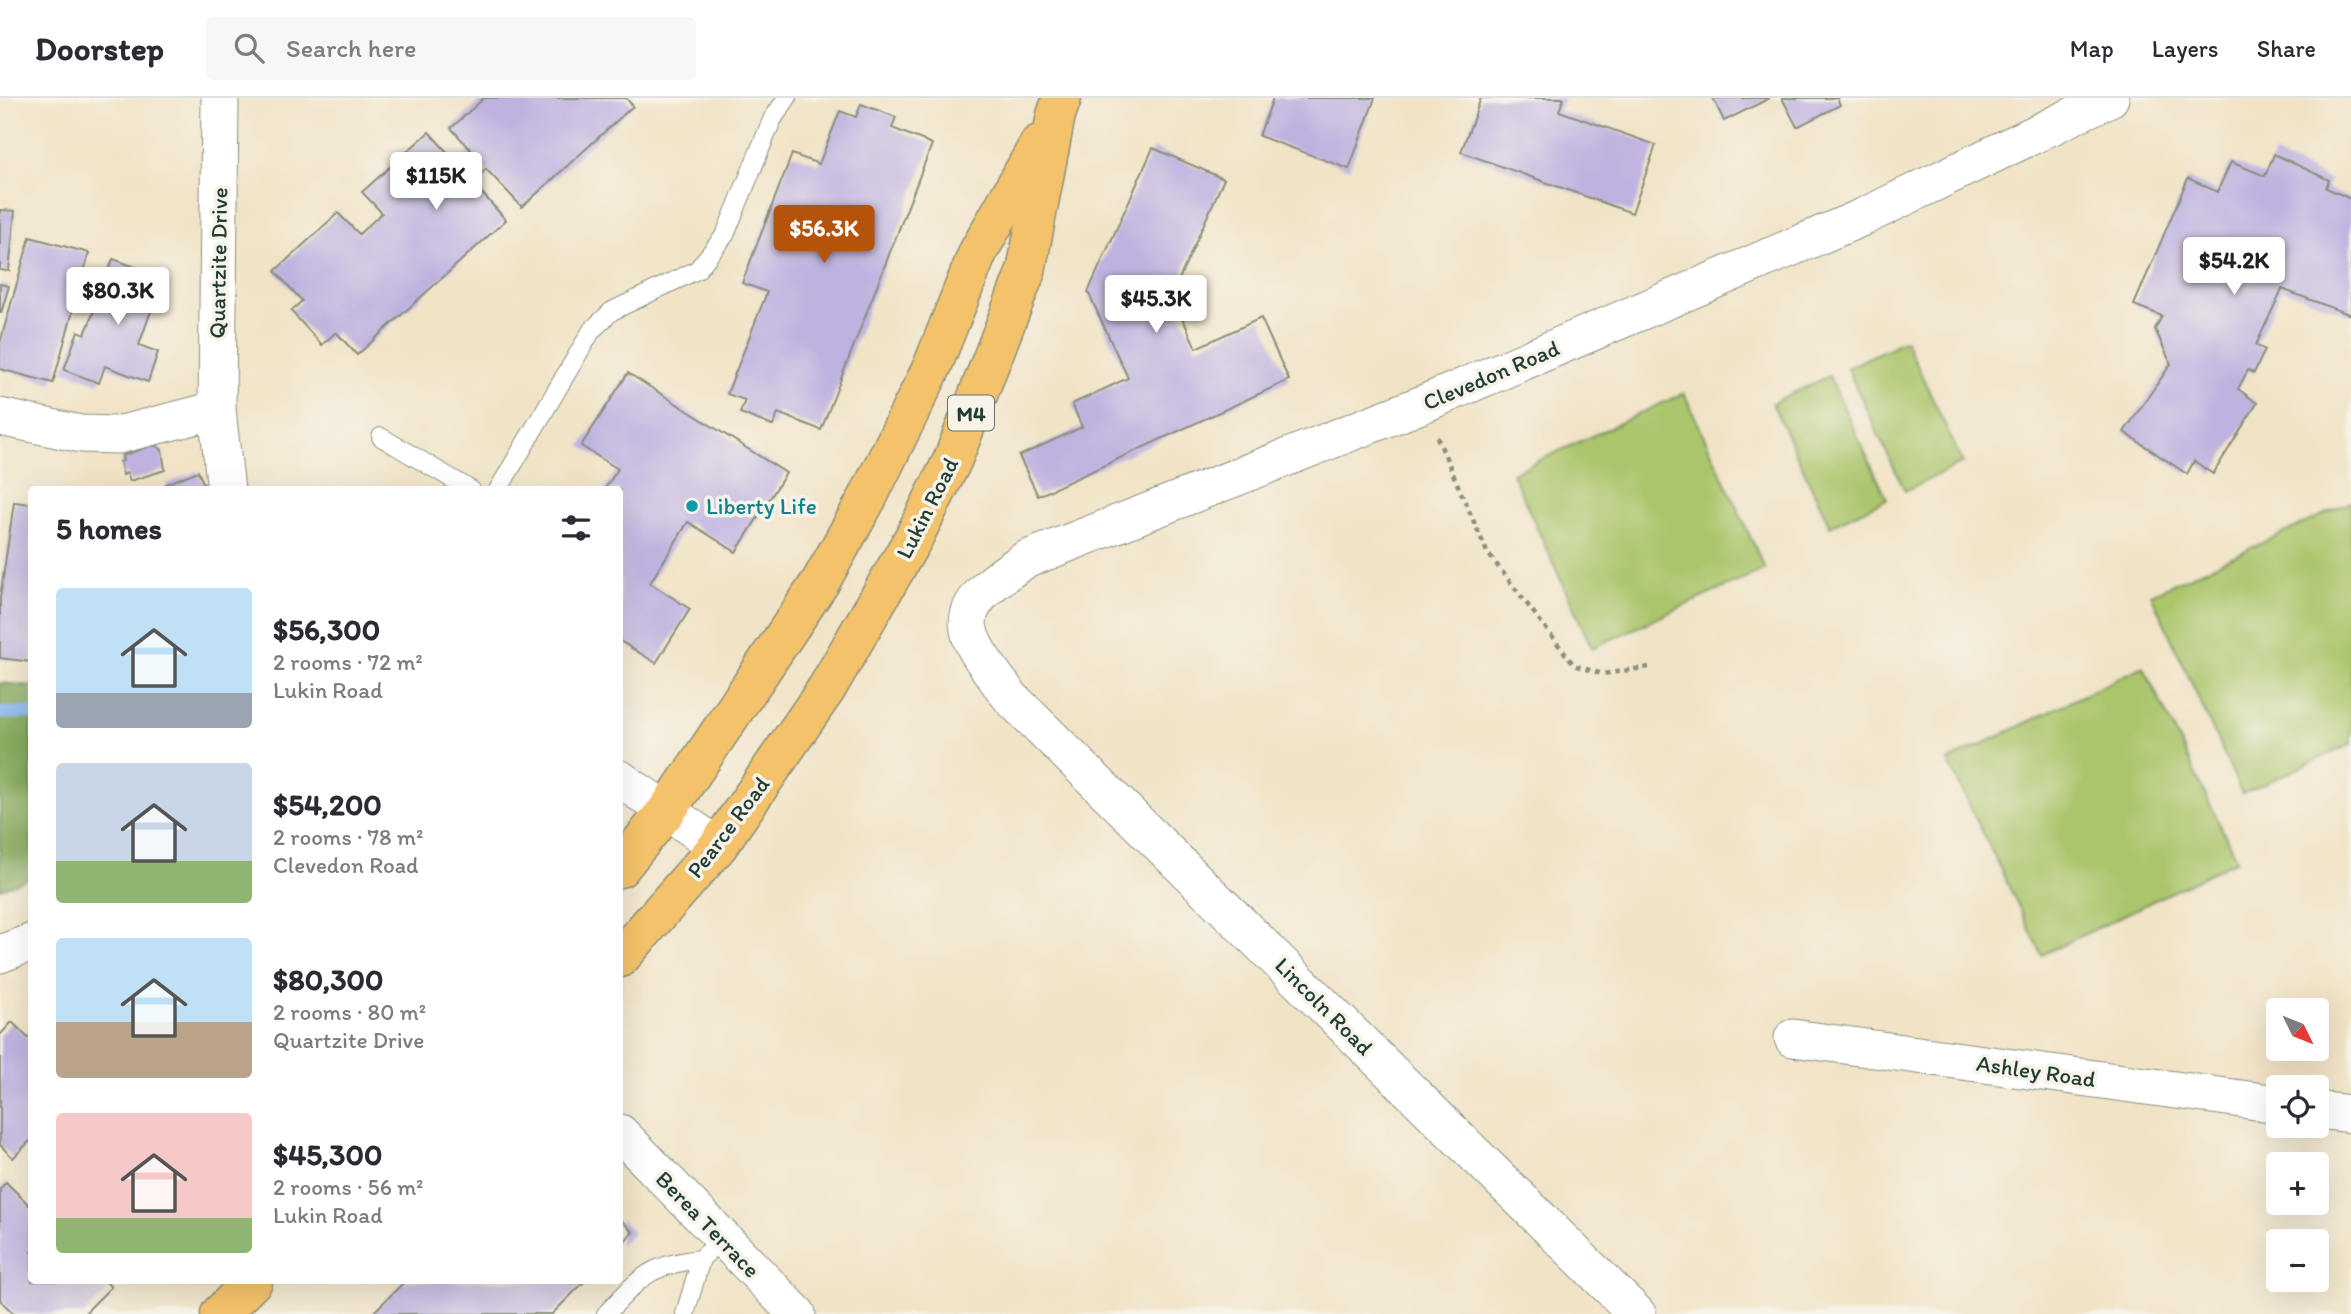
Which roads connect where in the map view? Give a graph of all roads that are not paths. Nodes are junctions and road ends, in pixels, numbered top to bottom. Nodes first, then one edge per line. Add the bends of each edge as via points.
1 (220, 98) edge
2 (787, 98) edge
3 (2110, 98) edge
4 (1059, 106) edge
5 (0, 417) edge
6 (218, 419) junction
7 (381, 437) dead end
8 (226, 486) edge
9 (252, 486) edge
10 (464, 486) edge
11 (500, 486) edge
12 (827, 688) joint
13 (1011, 698) joint
14 (623, 781) edge
15 (668, 809) junction
16 (718, 846) junction
17 (623, 864) edge
18 (28, 944) edge
19 (0, 954) edge
20 (623, 955) edge
21 (1793, 1038) dead end
22 (2266, 1102) edge
23 (2329, 1111) edge
24 (2351, 1114) edge
25 (623, 1137) edge
26 (712, 1249) junction
27 (606, 1314) edge
28 (685, 1314) edge
29 (797, 1314) edge
30 (1637, 1314) edge

1 - 6 street, Quartzite Drive
2 - 11 lane via 772,120 725,235 697,270 612,311 592,330
3 - 13 street, Clevedon Road via 1863,217 1423,404 1025,560 988,583 972,604 967,629 976,653
4 - 12 main road, Lukin Road / M4 via 1026,271 953,458 914,537
4 - 15 main road, Lukin Road / M4 via 978,252 932,367 869,497 771,660
5 - 6 street via 82,434 118,435
6 - 8 street, Quartzite Drive
6 - 9 street, Quartzite Drive
7 - 10 lane
12 - 16 main road, Pearce Road / M4
13 - 30 street, Lincoln Road
14 - 15 street
15 - 16 street
15 - 17 main road, M4
16 - 20 main road, Pearce Road / M4
18 - 19 street
21 - 22 street, Ashley Road
23 - 24 street
25 - 26 street, Berea Terrace
26 - 27 lane via 646,1273
26 - 28 lane
26 - 29 street, Berea Terrace

